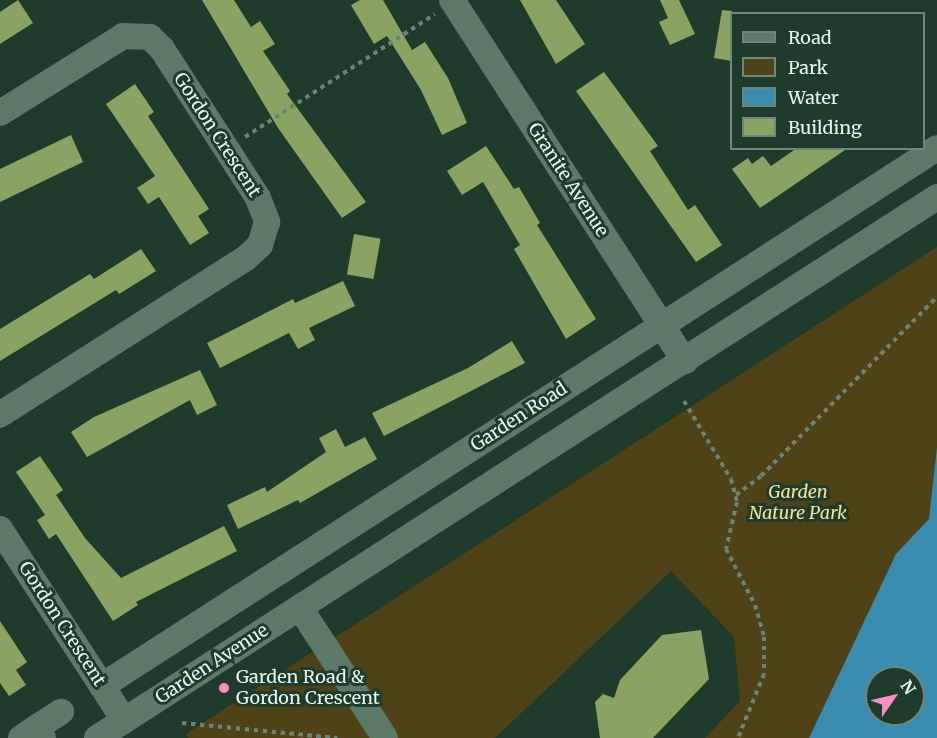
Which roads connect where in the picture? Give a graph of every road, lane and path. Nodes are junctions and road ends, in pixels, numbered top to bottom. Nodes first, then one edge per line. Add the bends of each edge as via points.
1 (446, 5) edge
2 (0, 113) edge
3 (226, 148) junction
4 (937, 148) edge
5 (937, 197) edge
6 (937, 297) edge
7 (662, 326) junction
8 (685, 361) junction
9 (684, 401) dead end
10 (0, 415) edge
11 (736, 495) junction
12 (0, 528) edge
13 (300, 608) junction
14 (102, 686) junction
15 (61, 712) dead end
16 (124, 720) junction
17 (182, 723) dead end
18 (33, 735) edge
19 (97, 738) edge
20 (337, 738) edge
21 (385, 738) edge
22 (738, 738) edge

1 - 3 path
1 - 7 street, Granite Avenue
2 - 3 street, Gordon Crescent via 123,36 144,34 162,49
3 - 10 street, Gordon Crescent via 265,211 266,233 260,245 246,258
4 - 7 street, Garden Road
5 - 8 street
6 - 11 path via 761,476
7 - 8 street, Granite Avenue
7 - 14 street, Garden Road
8 - 13 street
9 - 11 path via 725,466
11 - 22 path via 726,549 760,616 765,657 759,689
12 - 14 street, Gordon Crescent
13 - 16 street, Garden Avenue
13 - 21 street
14 - 16 street, Gordon Crescent
15 - 18 street
16 - 19 street
17 - 20 path

